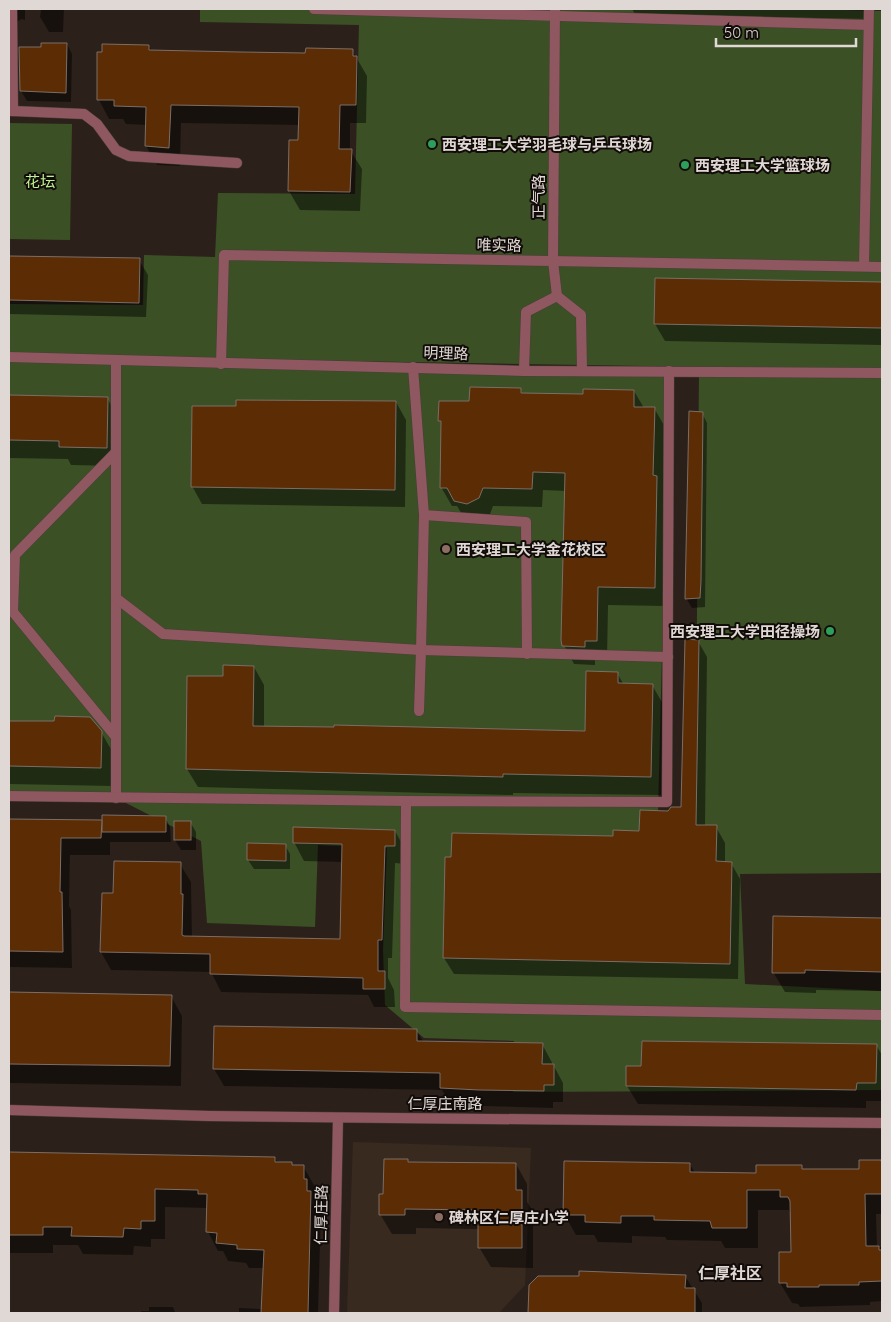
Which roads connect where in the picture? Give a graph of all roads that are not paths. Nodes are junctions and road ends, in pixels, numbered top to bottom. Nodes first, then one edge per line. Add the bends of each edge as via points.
1 (12, 9) edge
2 (314, 9) edge
3 (869, 9) edge
4 (555, 11) edge
5 (868, 25) junction
6 (11, 111) edge
7 (237, 163) dead end
8 (553, 261) junction
9 (864, 266) junction
10 (882, 268) edge
11 (557, 296) junction
12 (9, 357) edge
13 (116, 361) junction
14 (221, 364) junction
15 (414, 367) junction
16 (582, 370) junction
17 (524, 371) junction
18 (669, 371) junction
19 (882, 373) edge
20 (116, 452) junction
21 (424, 515) junction
22 (116, 598) junction
23 (421, 650) junction
24 (527, 654) junction
25 (668, 657) junction
26 (419, 711) dead end
27 (116, 737) junction
28 (9, 796) edge
29 (116, 798) junction
30 (406, 802) junction
31 (882, 1015) edge
32 (9, 1110) edge
33 (338, 1118) junction
34 (882, 1123) edge
35 (334, 1313) edge

1 - 6 street
2 - 4 street
3 - 5 street
4 - 5 street
4 - 8 street, 正气路
5 - 9 street
6 - 7 street via 84,114 98,124 116,150 129,156
8 - 9 street, 唯实路
8 - 11 street, 正气路
8 - 14 street, 唯实路 via 224,255
9 - 10 street, 唯实路
11 - 16 street via 581,315
11 - 17 street via 526,312
12 - 13 street, 明理路
13 - 14 street, 明理路
13 - 20 street
14 - 15 street, 明理路
15 - 17 street, 明理路
15 - 21 street
16 - 17 street, 明理路
16 - 18 street, 明理路
18 - 19 street, 明理路
18 - 25 street
20 - 22 street
20 - 27 street via 16,555 13,612
21 - 23 street
21 - 24 street via 526,522
22 - 23 street via 163,634
22 - 27 street
23 - 24 street
23 - 26 street
24 - 25 street
25 - 30 street via 667,802
27 - 29 street
28 - 29 street
29 - 30 street
30 - 31 street via 405,1007
32 - 33 street, 仁厚庄南路
33 - 34 street, 仁厚庄南路
33 - 35 street, 仁厚庄路

